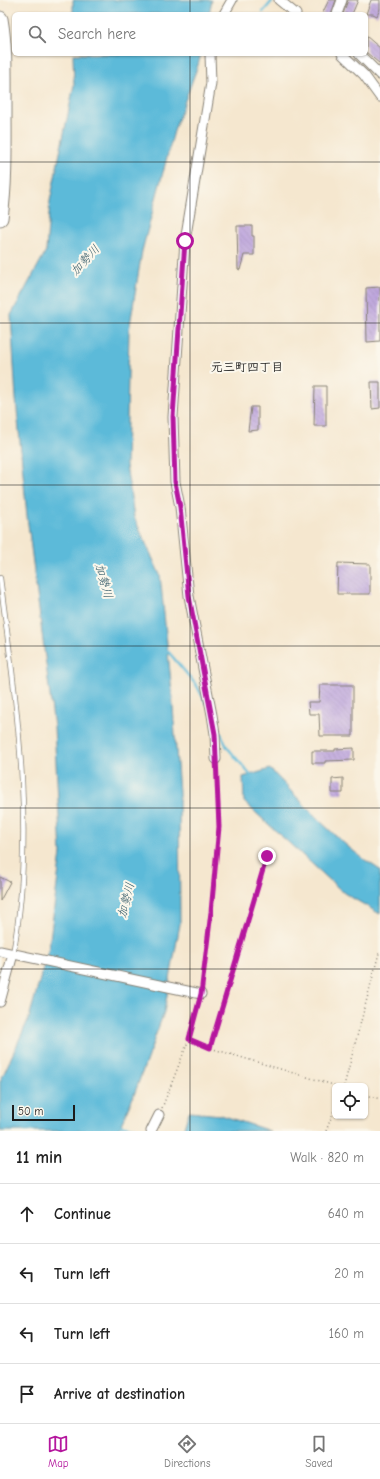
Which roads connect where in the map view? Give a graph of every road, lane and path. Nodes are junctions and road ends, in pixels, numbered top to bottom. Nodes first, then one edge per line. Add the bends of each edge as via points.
1 (232, 0) edge
2 (279, 0) edge
3 (342, 0) edge
4 (225, 12) edge
5 (294, 12) edge
6 (338, 12) edge
7 (0, 19) edge
8 (210, 56) edge
9 (344, 56) edge
10 (361, 56) edge
11 (380, 75) edge
12 (380, 97) edge
13 (0, 218) edge
14 (0, 578) edge
15 (216, 759) joint
16 (267, 856) dead end
17 (0, 951) edge
18 (13, 954) junction
19 (379, 954) dead end
20 (201, 994) junction
21 (0, 1002) edge
22 (189, 1039) junction
23 (210, 1048) junction
24 (345, 1083) edge
25 (332, 1085) edge
26 (368, 1096) edge
27 (380, 1099) edge
28 (159, 1114) joint
29 (332, 1116) edge
30 (151, 1131) edge
31 (326, 1131) edge

1 - 4 street
2 - 5 street
3 - 6 street
7 - 13 main road via 4,62 4,179
8 - 15 street via 211,83 185,241 174,430 175,482 189,596 215,734
9 - 12 street via 364,75
10 - 11 street
14 - 18 lane via 20,748 24,848 20,920
15 - 20 path via 219,827
16 - 23 path
17 - 18 street
18 - 20 street
18 - 21 street
19 - 24 path
20 - 22 path
22 - 23 path
22 - 28 path
23 - 25 path
26 - 27 path
28 - 30 street
29 - 31 path

